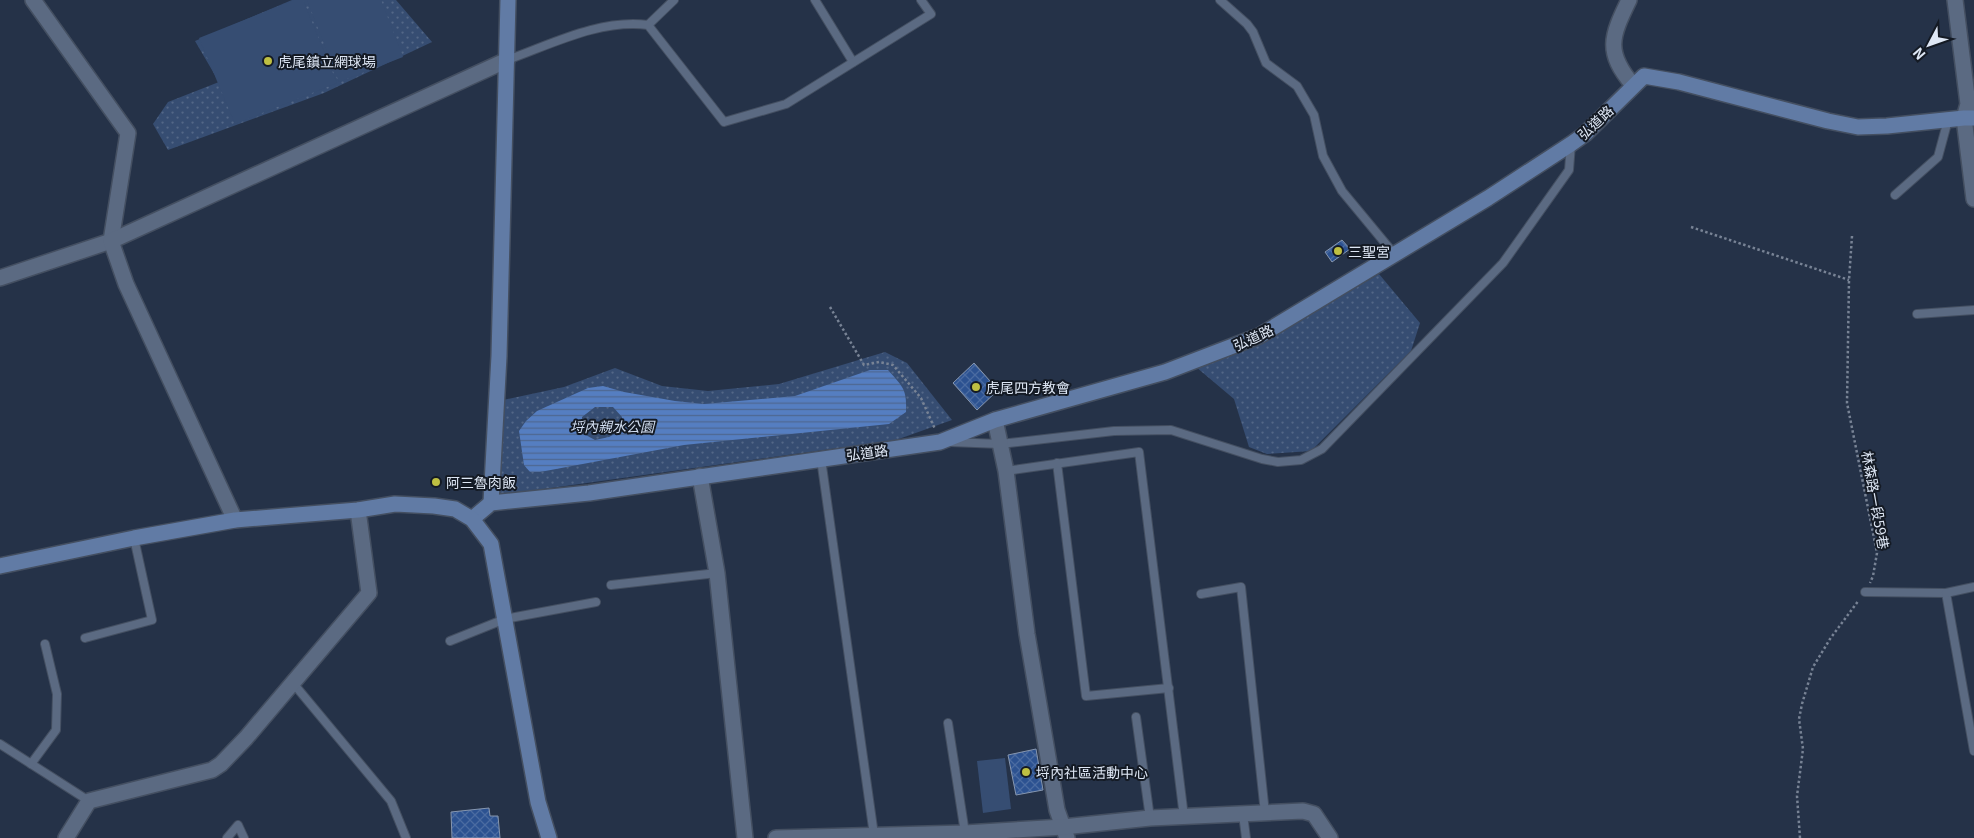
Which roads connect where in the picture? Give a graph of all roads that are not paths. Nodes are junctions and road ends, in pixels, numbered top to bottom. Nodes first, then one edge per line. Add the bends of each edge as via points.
1 (33, 0) edge
2 (508, 0) edge
3 (674, 0) edge
4 (815, 0) edge
5 (921, 0) edge
6 (1220, 0) edge
7 (1629, 0) edge
8 (1955, 0) edge
9 (648, 25) junction
10 (507, 60) junction
11 (853, 62) junction
12 (1633, 85) junction
13 (1969, 118) edge
14 (1948, 120) junction
15 (1571, 144) junction
16 (1895, 195) dead end
17 (1974, 199) edge
18 (111, 240) junction
19 (1395, 255) junction
20 (0, 278) edge
21 (1974, 310) edge
22 (1918, 314) dead end
23 (995, 420) junction
24 (940, 442) junction
25 (1000, 444) junction
26 (821, 459) junction
27 (1057, 463) junction
28 (1006, 471) junction
29 (700, 476) junction
30 (492, 503) junction
31 (358, 510) junction
32 (235, 520) junction
33 (472, 520) junction
34 (134, 538) junction
35 (0, 566) edge
36 (717, 573) junction
37 (611, 585) dead end
38 (1974, 587) edge
39 (1865, 592) road end
40 (1946, 593) junction
41 (1201, 594) dead end
42 (596, 602) dead end
43 (505, 619) junction
44 (85, 638) dead end
45 (450, 640) dead end
46 (45, 644) dead end
47 (293, 682) junction
48 (1169, 688) junction
49 (1136, 717) dead end
50 (948, 723) dead end
51 (0, 744) edge
52 (1974, 751) edge
53 (31, 764) junction
54 (89, 801) junction
55 (1265, 813) junction
56 (1243, 814) junction
57 (1184, 816) junction
58 (1150, 818) junction
59 (965, 833) junction
60 (1065, 833) edge
61 (874, 835) junction
62 (943, 836) edge
63 (66, 838) edge
64 (227, 838) edge
65 (244, 838) edge
66 (406, 838) edge
67 (549, 838) edge
68 (745, 838) edge
69 (776, 838) edge
70 (1246, 838) edge
71 (1330, 838) edge

1 - 18 street via 128,133
2 - 10 street
3 - 9 lane
4 - 11 lane
5 - 11 lane via 931,14
6 - 19 lane via 1253,32 1266,63 1297,86 1314,114 1323,156 1342,191
7 - 12 street via 1618,24 1613,52 1619,69
8 - 13 street
9 - 10 lane via 602,26
9 - 11 lane via 724,122 786,104
10 - 18 street
10 - 30 street
12 - 14 street, 弘道路 via 1644,76 1679,82 1858,127
12 - 15 street, 弘道路
13 - 14 street, 弘道路
13 - 17 street
14 - 16 lane via 1938,157
15 - 19 street, 弘道路
15 - 25 lane via 1569,170 1504,263 1322,449 1301,460 1278,462 1171,430 1114,431
18 - 20 street
18 - 32 street via 126,284
19 - 23 street, 弘道路 via 1259,336 1166,372
21 - 22 lane
23 - 24 street, 弘道路
23 - 25 street
24 - 25 lane
24 - 26 street, 弘道路
25 - 28 street
26 - 29 street, 弘道路
26 - 61 lane
27 - 28 lane
27 - 48 lane via 1086,696
27 - 48 lane via 1138,452
28 - 60 street via 1027,634 1057,810
29 - 30 street, 弘道路 via 589,493
29 - 36 street
30 - 33 street
31 - 32 street
31 - 33 street via 395,504 434,506 455,509
31 - 47 street via 368,593
32 - 34 street
33 - 43 street via 491,544
34 - 35 street
34 - 44 lane via 152,620
36 - 37 lane
36 - 68 street
38 - 40 lane
39 - 40 lane
40 - 52 lane
41 - 55 lane via 1241,587
42 - 43 lane
43 - 45 lane
43 - 67 street via 538,802
46 - 53 lane via 57,694 56,730
47 - 54 street via 246,738 212,770
47 - 66 lane via 390,801
48 - 57 lane
49 - 58 lane
50 - 59 lane
51 - 53 lane
53 - 54 lane
54 - 63 street
55 - 56 street
55 - 71 street via 1303,811 1314,814
56 - 57 street
56 - 70 lane
57 - 58 street
58 - 60 street
59 - 60 street
59 - 62 street
61 - 62 street
61 - 69 street
64 - 65 lane via 238,825

